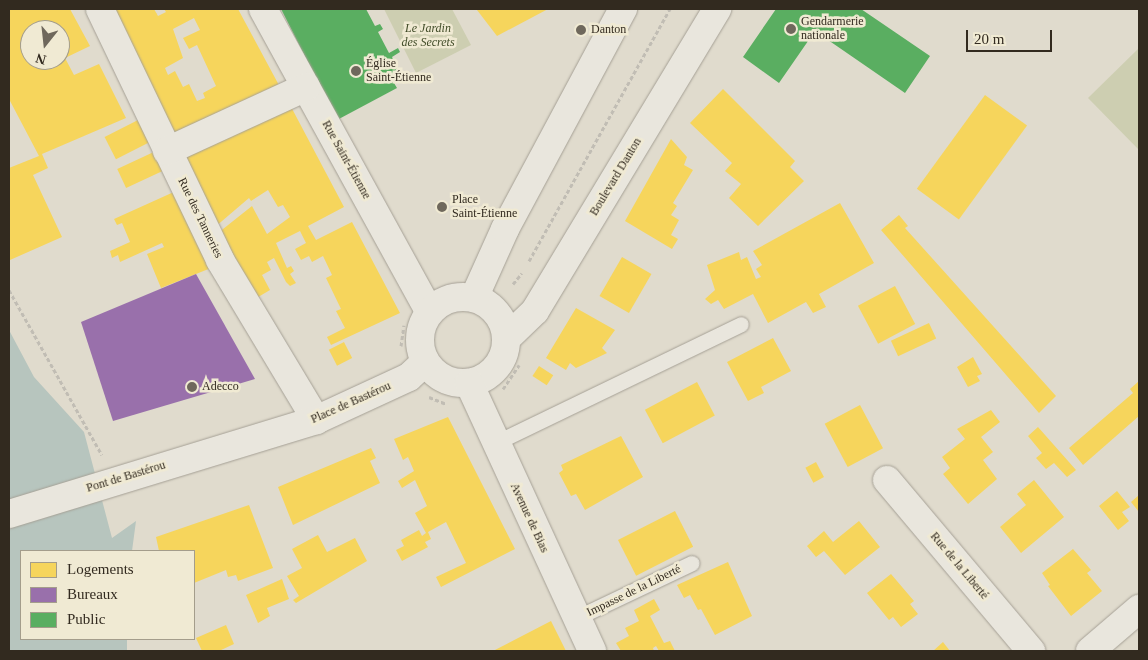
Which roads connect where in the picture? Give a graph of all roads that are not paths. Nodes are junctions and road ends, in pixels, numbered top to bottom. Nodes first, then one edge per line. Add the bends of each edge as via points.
1 (100, 9) edge
2 (263, 9) edge
3 (623, 9) edge
4 (716, 9) edge
5 (306, 87) junction
6 (167, 151) junction
7 (484, 295) junction
8 (426, 305) junction
9 (741, 324) dead end
10 (512, 333) junction
11 (417, 369) junction
12 (474, 393) junction
13 (316, 420) junction
14 (243, 441) joint
15 (495, 444) junction
16 (887, 480) dead end
17 (9, 514) edge
18 (692, 563) dead end
19 (1139, 609) edge
20 (576, 618) junction
21 (592, 651) edge
22 (1031, 651) edge
23 (1090, 651) edge

1 - 6 street, Rue des Tanneries
2 - 5 street, Rue Saint-Étienne
3 - 7 street via 505,229
4 - 10 street, Boulevard Danton via 535,311
5 - 6 street
5 - 8 street, Rue Saint-Étienne
6 - 13 street, Rue des Tanneries via 220,260
7 - 8 street via 450,298
7 - 10 street
8 - 11 street via 419,336
9 - 15 lane
10 - 12 street via 500,363
11 - 12 street
11 - 13 street, Place de Bastérou
12 - 15 street, Avenue de Bias
13 - 14 street, Place de Bastérou
14 - 17 street, Pont de Bastérou
15 - 20 street, Avenue de Bias
16 - 22 street, Rue de la Liberté
18 - 20 lane, Impasse de la Liberté
19 - 23 street
20 - 21 street, Avenue de Bias

